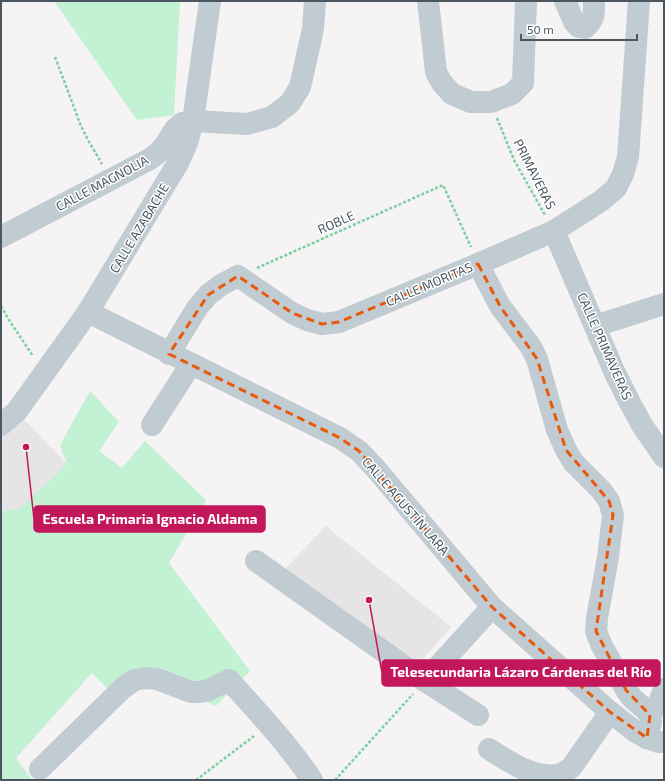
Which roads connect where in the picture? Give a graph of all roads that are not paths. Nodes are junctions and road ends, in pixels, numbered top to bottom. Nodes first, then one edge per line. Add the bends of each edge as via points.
1 (210, 1) edge
2 (315, 1) edge
3 (428, 1) edge
4 (526, 1) edge
5 (565, 1) edge
6 (594, 1) edge
7 (639, 1) edge
8 (193, 121) junction
9 (554, 231) junction
10 (1, 236) edge
11 (478, 264) junction
12 (664, 304) edge
13 (88, 312) junction
14 (595, 326) junction
15 (169, 354) junction
16 (190, 364) junction
17 (1, 425) edge
18 (152, 425) dead end
19 (664, 457) edge
20 (256, 561) dead end
21 (492, 607) junction
22 (425, 682) junction
23 (664, 689) edge
24 (610, 712) junction
25 (478, 715) dead end
26 (650, 715) junction
27 (656, 740) edge
28 (489, 749) dead end
29 (40, 769) dead end
30 (312, 780) edge

1 - 8 street, CALLE AZABACHE
2 - 8 street via 313,29 300,87 290,103 272,117 247,124
3 - 4 street via 436,72 452,94 471,102 491,102 512,94 523,83
5 - 6 street via 574,22 585,28 594,14
7 - 9 street, CALLE MORITAS via 628,157 623,174 616,188 601,201
8 - 10 street, CALLE MAGNOLIA via 182,123 175,129 166,144 150,159
8 - 13 street, CALLE AZABACHE via 178,163
9 - 11 street, CALLE MORITAS
9 - 14 street, CALLE PRIMAVERAS
11 - 15 street, CALLE MORITAS via 339,322 322,324 292,313 238,276 208,295 197,308
11 - 26 street via 500,306 537,359 557,430 566,450 574,463 602,490 609,501 613,515 596,631 626,690
12 - 14 street
13 - 15 street, CALLE AGUSTÍN LARA
13 - 17 street, CALLE AZABACHE via 17,411
14 - 19 street, CALLE PRIMAVERAS via 629,401
15 - 16 street, CALLE AGUSTÍN LARA
16 - 18 street
16 - 21 street, CALLE AGUSTÍN LARA via 340,438 359,451
20 - 22 street
21 - 22 street
21 - 24 street, CALLE AGUSTÍN LARA
22 - 25 street
23 - 26 street
24 - 27 street, CALLE AGUSTÍN LARA via 636,732
24 - 28 street via 571,768 561,774 549,776 534,773
26 - 27 street
29 - 30 street via 134,680 157,679 191,692 209,690 229,680 270,724

